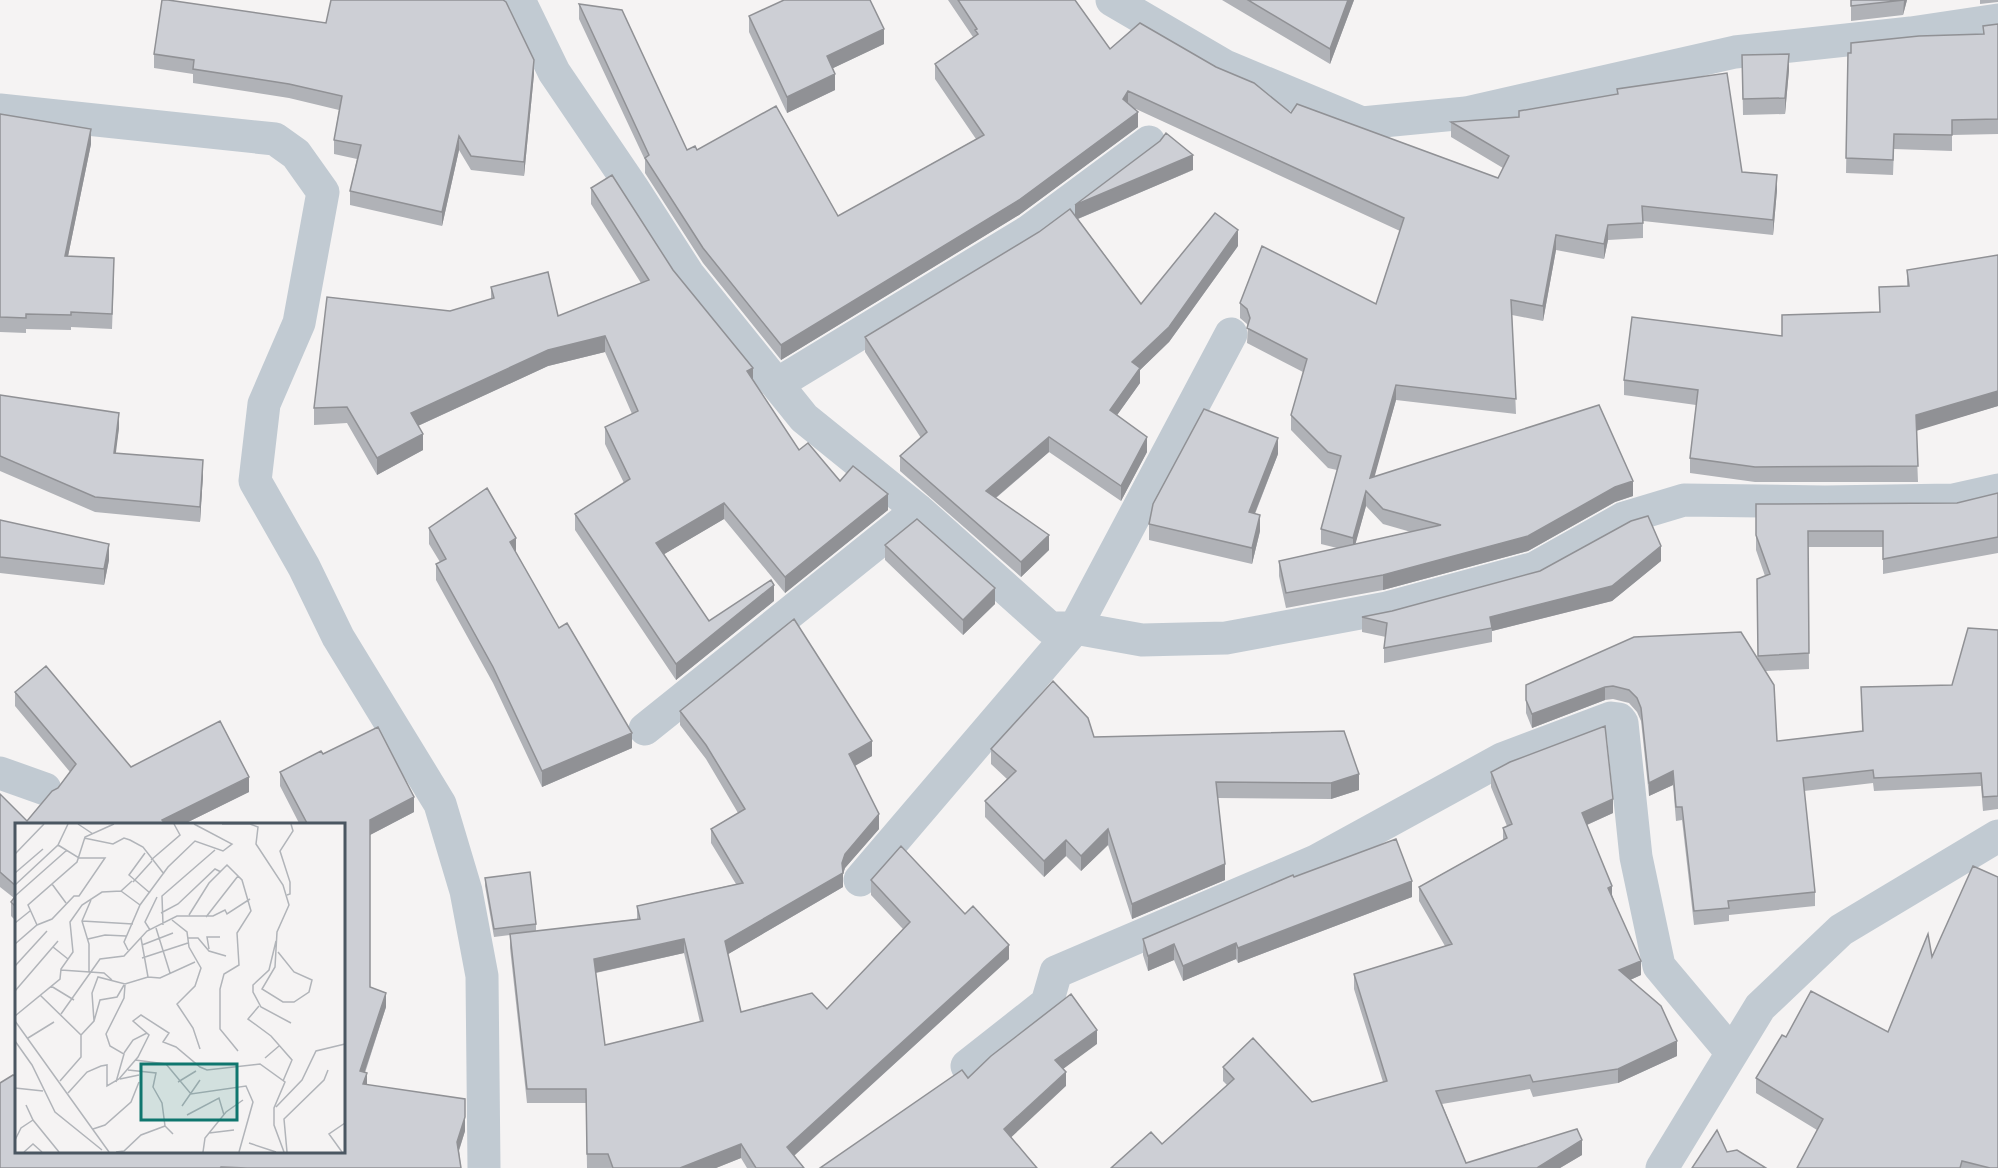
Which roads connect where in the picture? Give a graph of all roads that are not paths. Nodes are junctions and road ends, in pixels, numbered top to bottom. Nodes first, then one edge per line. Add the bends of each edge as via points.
1 (514, 0) edge
2 (1112, 0) edge
3 (1998, 20) edge
4 (0, 110) edge
5 (1149, 142) dead end
6 (1231, 334) dead end
7 (777, 384) junction
8 (1998, 490) edge
9 (918, 510) junction
10 (1075, 628) junction
11 (645, 729) dead end
12 (0, 773) edge
13 (45, 789) dead end
14 (1998, 836) edge
15 (860, 880) dead end
16 (1732, 1053) junction
17 (967, 1066) dead end
18 (484, 1168) edge
19 (1662, 1168) edge

1 - 7 street via 520,2 554,72 688,274
2 - 3 street via 1225,66 1362,123 1466,113 1735,52
4 - 18 street via 275,139 296,154 323,192 299,323 264,404 255,481 338,637 440,804 466,891 482,976
5 - 7 street via 1029,231
6 - 10 street
7 - 9 street via 804,418
8 - 10 street via 1953,500 1684,500 1624,518 1535,568 1387,608 1226,638 1142,640
9 - 10 street via 1050,628
9 - 11 street
10 - 15 street
12 - 13 street
14 - 16 street via 1841,930 1760,1007
16 - 17 street via 1659,966 1636,857 1622,723 1611,718 1502,759 1316,861 1056,972 1047,1004
16 - 19 street

